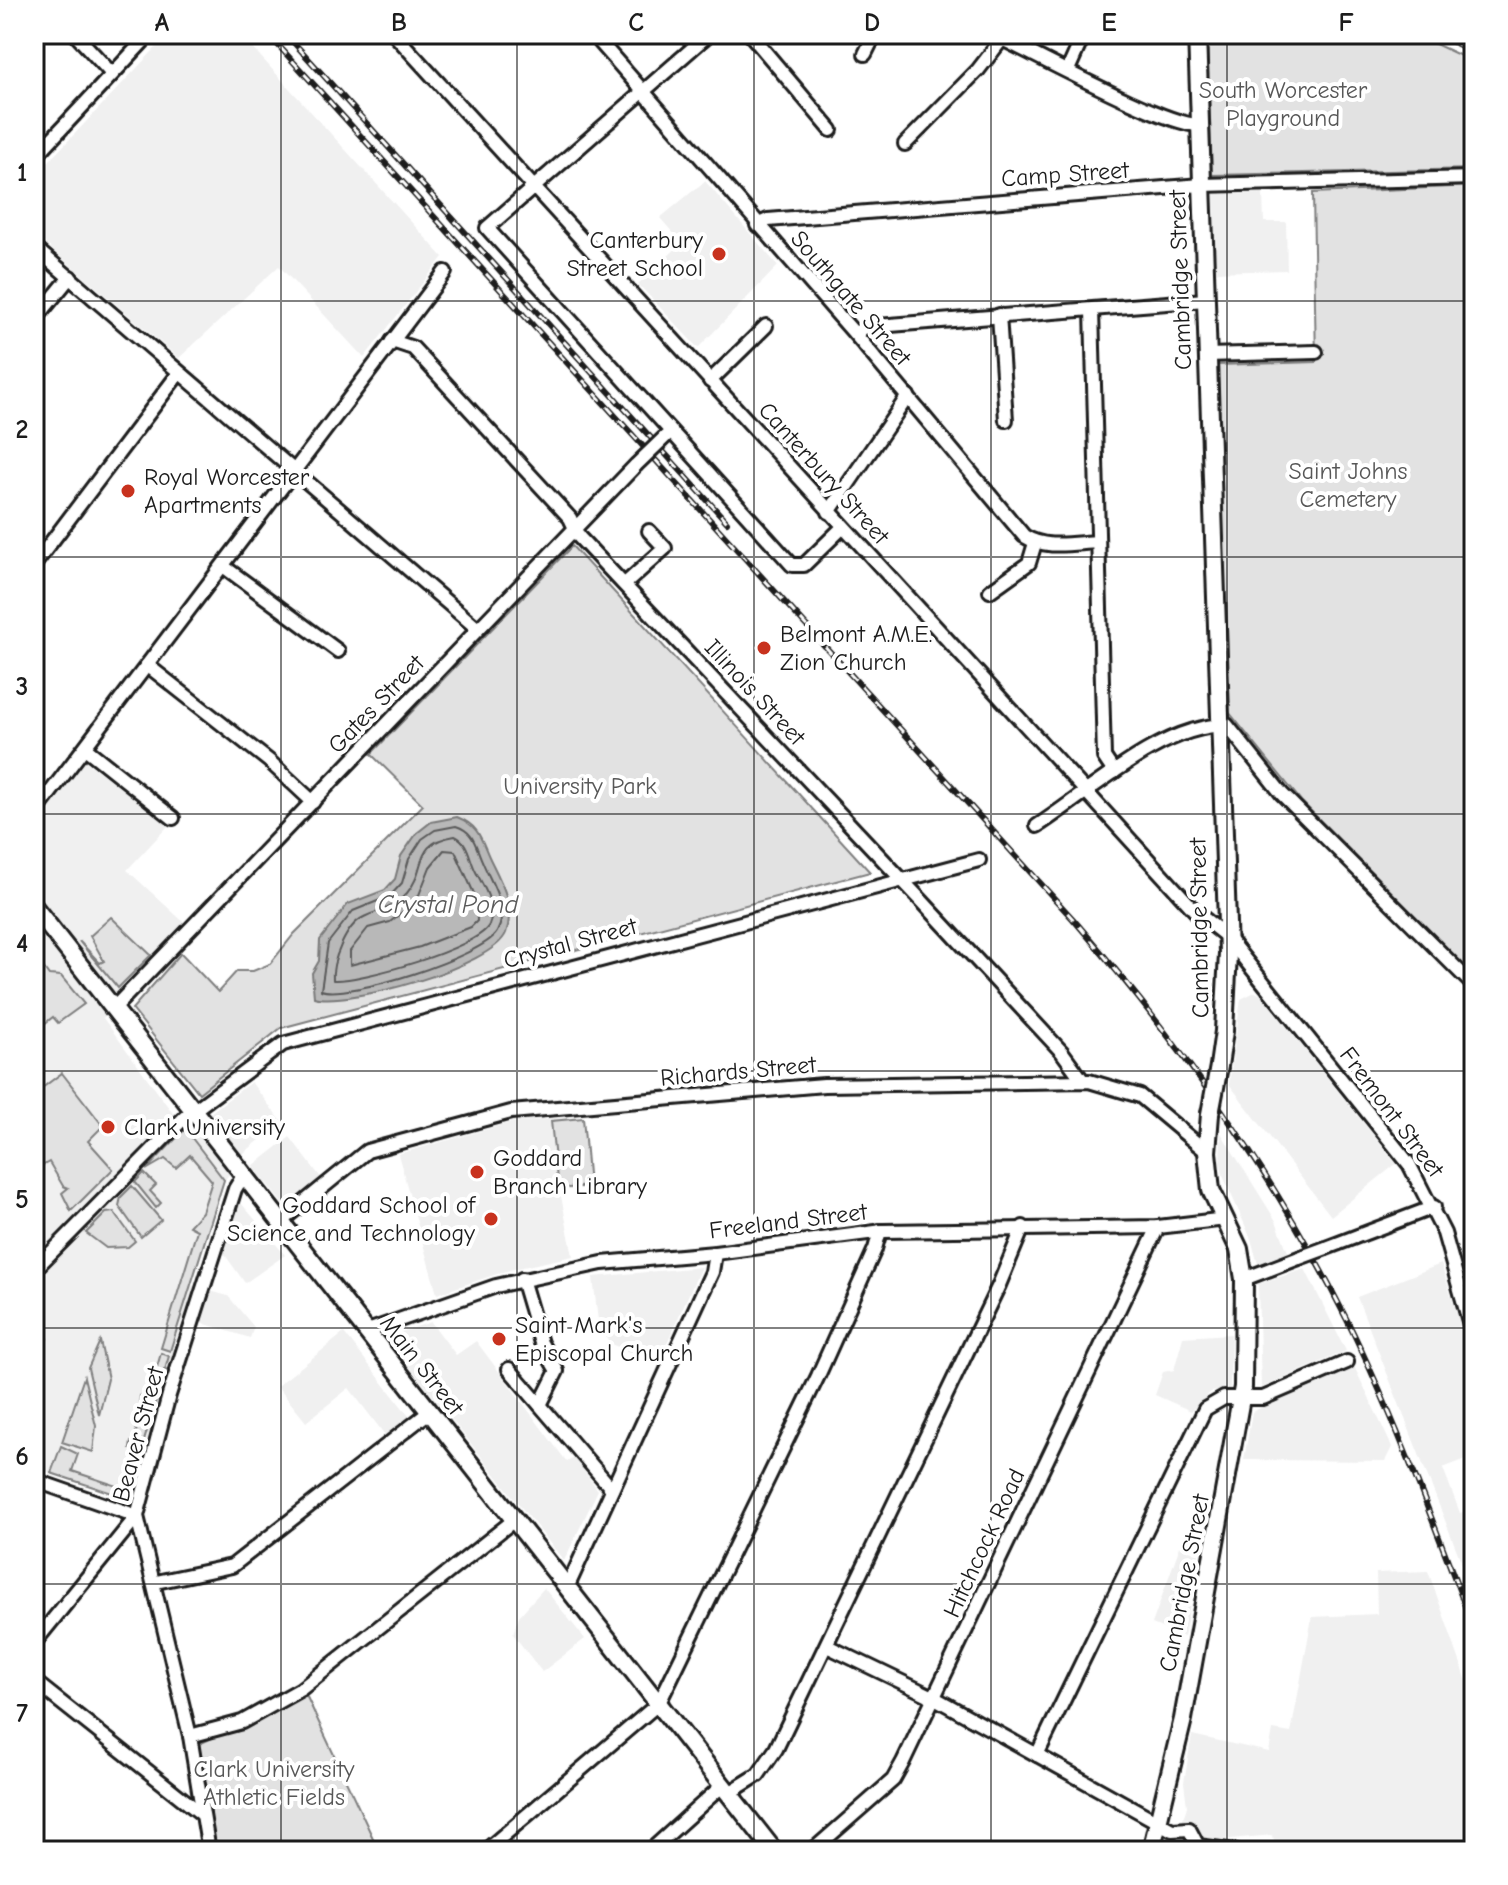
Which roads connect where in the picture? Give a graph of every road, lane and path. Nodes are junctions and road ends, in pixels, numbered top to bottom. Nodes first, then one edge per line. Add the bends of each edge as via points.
1 (75, 34) edge
2 (150, 34) edge
3 (394, 34) edge
4 (593, 34) edge
5 (709, 34) edge
6 (750, 34) edge
7 (875, 34) edge
8 (1084, 34) edge
9 (1197, 34) edge
10 (997, 36) edge
11 (865, 54) dead end
12 (1068, 70) junction
13 (112, 74) junction
14 (643, 92) junction
15 (1199, 125) junction
16 (831, 130) dead end
17 (905, 144) dead end
18 (34, 158) edge
19 (1474, 178) edge
20 (533, 185) junction
21 (1201, 185) junction
22 (757, 225) junction
23 (34, 247) edge
24 (445, 272) dead end
25 (70, 277) junction
26 (1205, 300) junction
27 (1092, 310) junction
28 (999, 315) junction
29 (34, 321) edge
30 (766, 326) dead end
31 (855, 334) junction
32 (392, 341) junction
33 (1316, 352) dead end
34 (1206, 355) junction
35 (179, 373) junction
36 (710, 381) junction
37 (908, 396) junction
38 (1006, 420) dead end
39 (668, 433) junction
40 (294, 472) junction
41 (829, 512) junction
42 (843, 527) junction
43 (575, 528) junction
44 (649, 531) dead end
45 (1098, 542) junction
46 (1035, 543) junction
47 (34, 565) edge
48 (223, 566) junction
49 (625, 584) junction
50 (990, 591) dead end
51 (478, 629) junction
52 (338, 651) dead end
53 (147, 665) junction
54 (1218, 725) junction
55 (85, 748) junction
56 (1114, 772) junction
57 (1087, 791) junction
58 (313, 802) junction
59 (34, 814) edge
60 (173, 818) dead end
61 (1037, 826) dead end
62 (979, 860) dead end
63 (900, 878) junction
64 (34, 907) edge
65 (1226, 936) junction
66 (1474, 986) edge
67 (113, 1009) junction
68 (1083, 1081) junction
69 (192, 1111) junction
70 (1207, 1152) junction
71 (243, 1176) junction
72 (1434, 1207) junction
73 (1226, 1219) junction
74 (280, 1222) junction
75 (1023, 1227) junction
76 (1158, 1227) junction
77 (880, 1231) junction
78 (715, 1253) junction
79 (34, 1270) edge
80 (522, 1279) junction
81 (1244, 1279) junction
82 (1470, 1305) edge
83 (365, 1332) junction
84 (1474, 1339) edge
85 (1347, 1362) dead end
86 (509, 1369) dead end
87 (1242, 1397) junction
88 (540, 1405) junction
89 (428, 1413) junction
90 (34, 1480) edge
91 (612, 1489) junction
92 (137, 1516) junction
93 (513, 1521) junction
94 (156, 1582) junction
95 (567, 1588) junction
96 (34, 1643) edge
97 (827, 1646) junction
98 (34, 1681) edge
99 (933, 1697) junction
100 (659, 1703) junction
101 (190, 1736) junction
102 (1037, 1755) junction
103 (726, 1789) junction
104 (203, 1815) junction
105 (1160, 1822) junction
106 (34, 1846) edge
107 (40, 1851) edge
108 (209, 1851) edge
109 (485, 1851) edge
110 (650, 1851) edge
111 (774, 1851) edge
112 (812, 1851) edge
113 (1151, 1851) edge
114 (1236, 1851) edge

1 - 13 street
2 - 13 street
3 - 20 street, Canterbury Street
4 - 14 street, Southgate Street
5 - 14 street
6 - 16 street
7 - 11 street
8 - 12 street
9 - 15 main road, Cambridge Street
10 - 12 street
10 - 17 street via 978,70
12 - 15 street via 1152,110
13 - 18 street
14 - 20 street
14 - 22 street, Southgate Street
15 - 21 main road, Cambridge Street
19 - 21 street, Camp Street
20 - 36 street, Canterbury Street
20 - 39 street via 487,228
21 - 22 street, Camp Street
21 - 26 main road, Cambridge Street
22 - 31 street, Southgate Street
23 - 25 street
24 - 32 street
25 - 29 street
25 - 35 street
26 - 27 street
26 - 34 main road, Cambridge Street
27 - 28 street
27 - 45 street
28 - 31 street via 865,327
28 - 38 street
30 - 36 street
31 - 37 street, Southgate Street
32 - 40 street
32 - 43 street, Illinois Street via 413,348 444,379
33 - 34 street
34 - 54 main road, Cambridge Street
35 - 40 street
35 - 47 street
36 - 41 street, Canterbury Street
37 - 41 street
37 - 46 street, Southgate Street
39 - 42 street via 792,565 804,565
39 - 43 street, Gates Street, bridge
40 - 48 street
40 - 51 street
41 - 42 street, Canterbury Street
42 - 57 street, Canterbury Street
43 - 49 street, Illinois Street
43 - 51 street, Gates Street
44 - 49 street via 665,548
45 - 46 street
45 - 56 street via 1104,757
46 - 50 street via 1029,563
48 - 52 street
48 - 53 street
49 - 63 street, Illinois Street
51 - 58 street, Gates Street
53 - 55 street
53 - 58 street
54 - 56 street via 1181,735
54 - 65 main road, Cambridge Street
54 - 66 street via 1227,725 1282,794
55 - 59 street
55 - 60 street
56 - 57 street
57 - 61 street
57 - 65 street, Canterbury Street via 1197,913
58 - 67 street, Gates Street
62 - 63 street, Crystal Street
63 - 68 street, Illinois Street
63 - 69 street, Crystal Street via 283,1044
64 - 67 main road, Main Street
65 - 70 main road, Cambridge Street, bridge via 1227,980
65 - 72 street, Fremont Street via 1409,1164
67 - 69 main road, Main Street
68 - 70 street, Richards Street via 1140,1096
68 - 74 street, Richards Street via 824,1085 511,1112 367,1151
69 - 71 main road, Main Street
69 - 79 street, Crystal Street
70 - 73 main road, Cambridge Street via 1211,1190
71 - 74 main road, Main Street
71 - 92 street, Beaver Street via 169,1395
72 - 81 street, bridge
72 - 82 street, Fremont Street
73 - 76 street, Freeland Street
73 - 81 main road, Cambridge Street
74 - 83 main road, Main Street
75 - 76 street, Freeland Street
75 - 77 street, Freeland Street
75 - 97 street
76 - 99 street, Hitchcock Road
77 - 78 street, Freeland Street
77 - 100 street via 832,1347
78 - 80 street, Freeland Street via 602,1263
78 - 91 street via 712,1272
80 - 83 street, Freeland Street
80 - 88 street via 541,1343 557,1371
81 - 87 main road, Cambridge Street
82 - 84 street, Fremont Street
83 - 89 main road, Main Street
85 - 87 street via 1263,1398
86 - 88 street
87 - 102 street via 1214,1402 1198,1421
87 - 105 main road, Cambridge Street
88 - 91 street
89 - 93 main road, Main Street
89 - 94 street via 232,1566
90 - 92 street
91 - 95 street
92 - 94 street, Beaver Street
92 - 96 street
93 - 95 main road, Main Street
93 - 101 street via 301,1689 242,1722
94 - 101 street, Beaver Street
95 - 100 main road, Main Street
97 - 99 street
97 - 103 street via 767,1764 758,1775
98 - 104 street
99 - 102 street
99 - 112 street, Hitchcock Road via 893,1780
100 - 103 main road, Main Street
100 - 109 street
101 - 104 street, Beaver Street
102 - 105 street
103 - 110 street
103 - 111 main road, Main Street
104 - 108 street, Beaver Street
105 - 113 main road, Cambridge Street
105 - 114 street via 1172,1830 1189,1829 1198,1846
106 - 107 street

